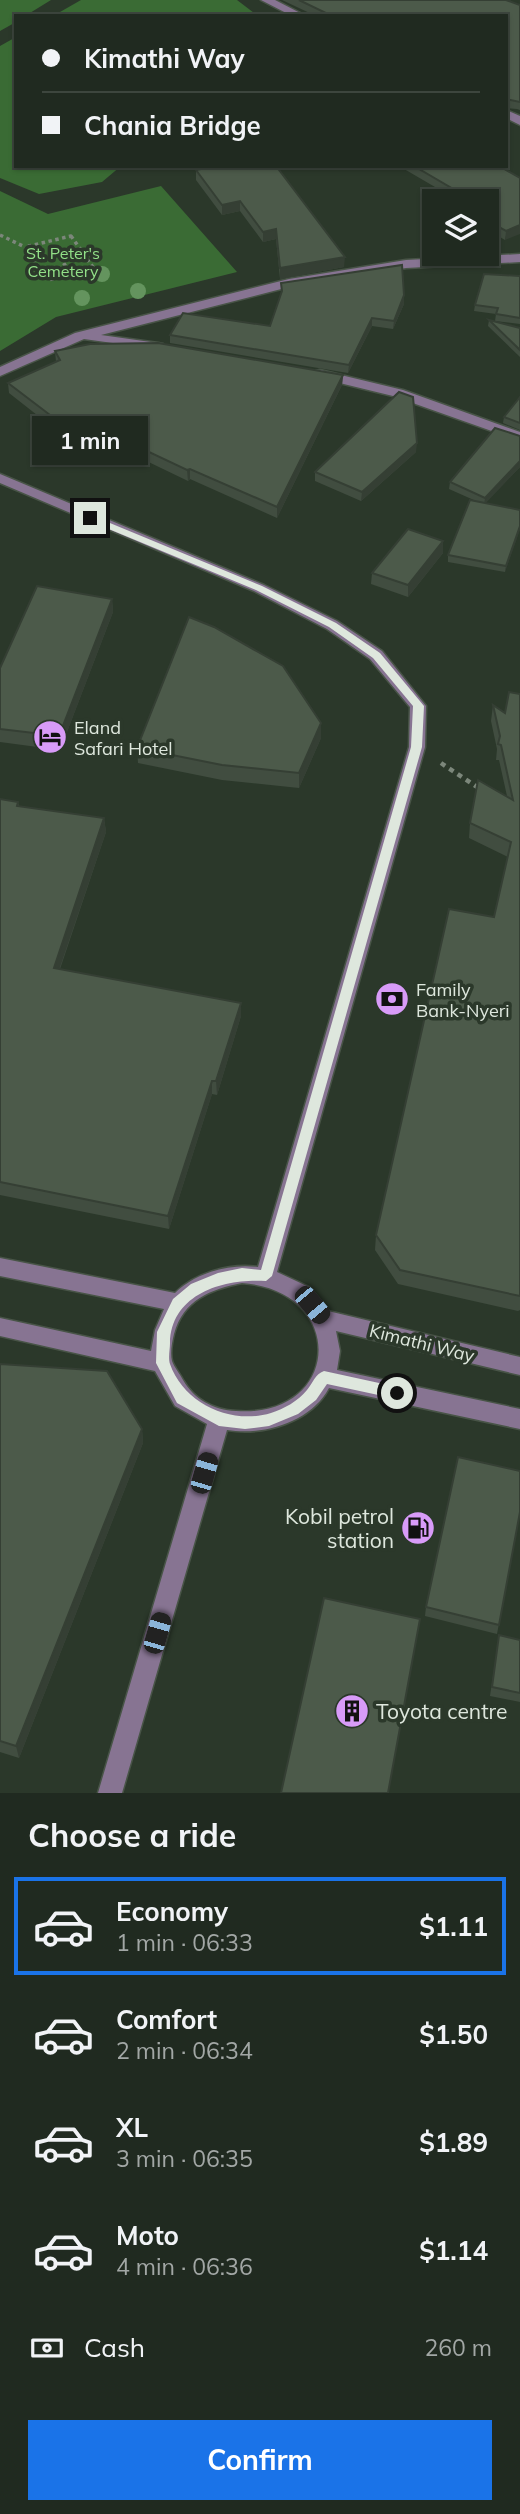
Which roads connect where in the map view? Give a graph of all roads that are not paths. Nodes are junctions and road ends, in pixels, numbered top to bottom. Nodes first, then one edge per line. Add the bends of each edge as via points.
1 (266, 0) edge
2 (297, 14) edge
3 (520, 258) edge
4 (80, 336) junction
5 (168, 348) edge
6 (306, 371) edge
7 (0, 372) edge
8 (520, 437) edge
9 (0, 478) edge
10 (0, 1267) edge
11 (266, 1276) junction
12 (178, 1303) junction
13 (323, 1319) junction
14 (0, 1327) edge
15 (162, 1363) junction
16 (520, 1366) edge
17 (324, 1377) junction
18 (520, 1419) edge
19 (219, 1420) junction
20 (110, 1793) edge

1 - 2 street
3 - 4 street via 406,264 289,282
4 - 5 street
4 - 7 street
6 - 8 street via 398,393
9 - 11 street via 259,588 332,625 376,655 418,706 416,747
10 - 12 street
11 - 12 street via 218,1278
11 - 13 street via 300,1291
12 - 15 street via 163,1332
13 - 16 street, Kimathi Way
13 - 17 street via 330,1357
14 - 15 street
15 - 19 street via 182,1398
17 - 18 street
17 - 19 street via 293,1410 269,1420
19 - 20 street

